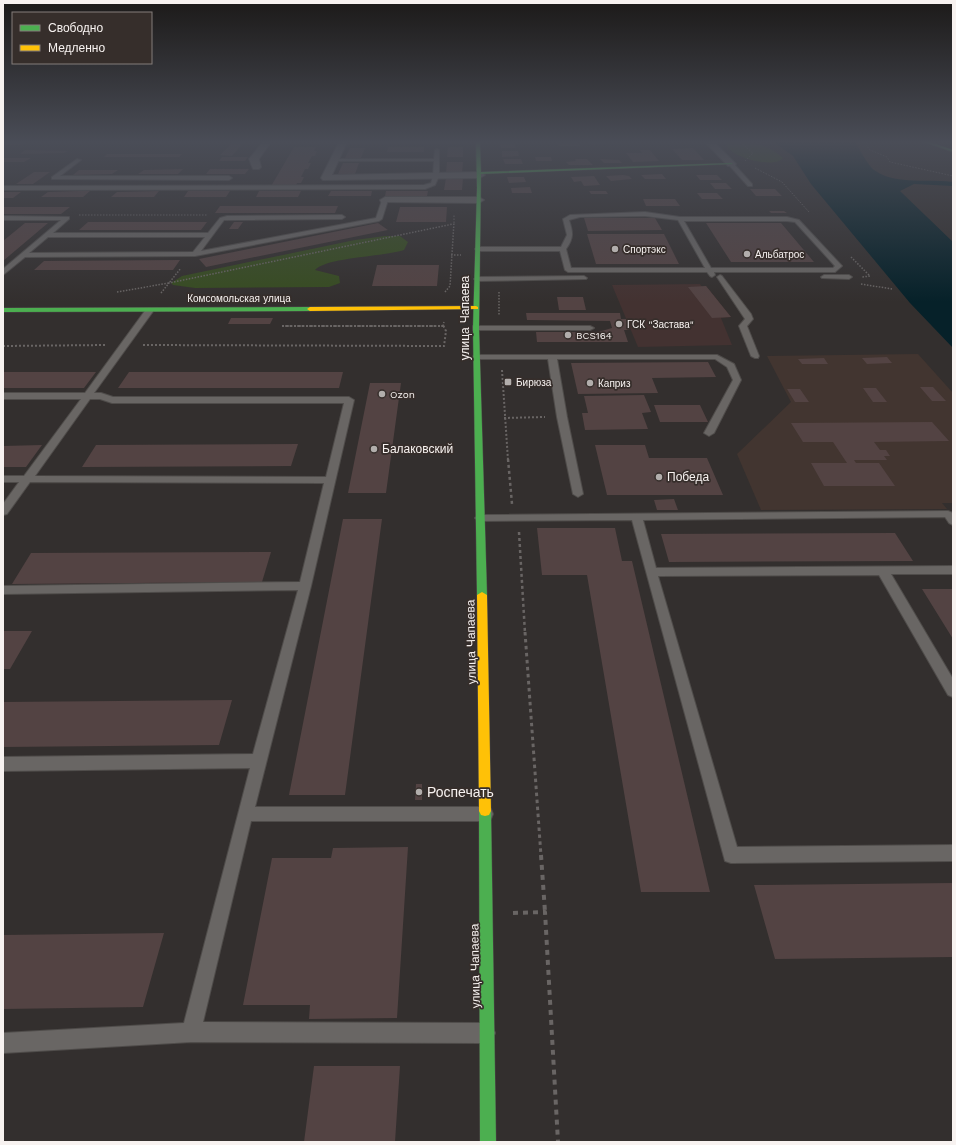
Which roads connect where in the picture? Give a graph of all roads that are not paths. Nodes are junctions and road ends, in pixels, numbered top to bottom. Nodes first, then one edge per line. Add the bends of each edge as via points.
1 (479, 195) edge
2 (385, 200) joint
3 (479, 200) junction
4 (342, 217) dead end
5 (3, 218) edge
6 (680, 219) junction
7 (48, 235) junction
8 (209, 235) junction
9 (478, 249) junction
10 (563, 249) junction
11 (193, 254) junction
12 (23, 256) junction
13 (709, 270) junction
14 (3, 273) edge
15 (717, 277) junction
16 (846, 277) road end
17 (594, 278) dead end
18 (634, 278) dead end
19 (477, 279) junction
20 (476, 308) junction
21 (3, 310) edge
22 (150, 310) junction
23 (476, 328) junction
24 (590, 328) dead end
25 (755, 356) dead end
26 (477, 357) junction
27 (552, 357) junction
28 (3, 396) edge
29 (87, 396) junction
30 (709, 433) dead end
31 (3, 479) edge
32 (27, 479) junction
33 (329, 480) junction
34 (578, 494) dead end
35 (3, 512) edge
36 (636, 516) junction
37 (481, 518) junction
38 (953, 521) edge
39 (882, 570) junction
40 (953, 570) edge
41 (651, 572) junction
42 (305, 586) junction
43 (3, 590) edge
44 (953, 690) edge
45 (259, 761) junction
46 (3, 764) edge
47 (246, 814) junction
48 (485, 814) junction
49 (953, 853) edge
50 (191, 1032) junction
51 (488, 1033) junction
52 (3, 1043) edge
53 (488, 1142) edge

1 - 3 main road, улица Чапаева
2 - 3 street
2 - 11 lane via 379,219
3 - 9 main road, улица Чапаева
4 - 8 lane via 222,219
5 - 7 lane via 67,218
6 - 10 lane via 645,214 572,216 566,219 571,239
6 - 13 lane
6 - 13 lane via 797,221 839,266 835,270
7 - 8 lane
7 - 12 lane
8 - 11 lane
9 - 10 lane
9 - 19 main road, улица Чапаева
10 - 13 lane via 568,270
11 - 12 lane
12 - 14 lane
13 - 15 lane
15 - 16 lane
15 - 18 lane
15 - 25 lane via 747,314 749,319 743,326
17 - 19 lane
19 - 20 main road, улица Чапаева
20 - 22 main road, Комсомольская улица
20 - 23 main road, улица Чапаева
21 - 22 main road, Комсомольская улица
22 - 29 lane
23 - 24 lane
23 - 26 main road, улица Чапаева
26 - 27 lane
26 - 37 main road, улица Чапаева
27 - 30 lane via 716,357 731,366 737,380
27 - 34 lane
28 - 29 lane
29 - 32 lane
29 - 33 lane via 101,396 112,400 349,400
31 - 32 lane
32 - 33 lane
32 - 35 lane
33 - 42 lane
36 - 37 lane
36 - 38 lane via 948,514
36 - 41 lane
37 - 48 main road, улица Чапаева
39 - 40 lane
39 - 41 lane
39 - 44 lane
41 - 49 lane via 731,855
42 - 43 lane
42 - 45 lane
45 - 46 lane
45 - 47 lane
47 - 48 lane
47 - 50 lane
48 - 51 main road, улица Чапаева
50 - 51 lane
50 - 52 lane
51 - 53 main road, улица Чапаева

